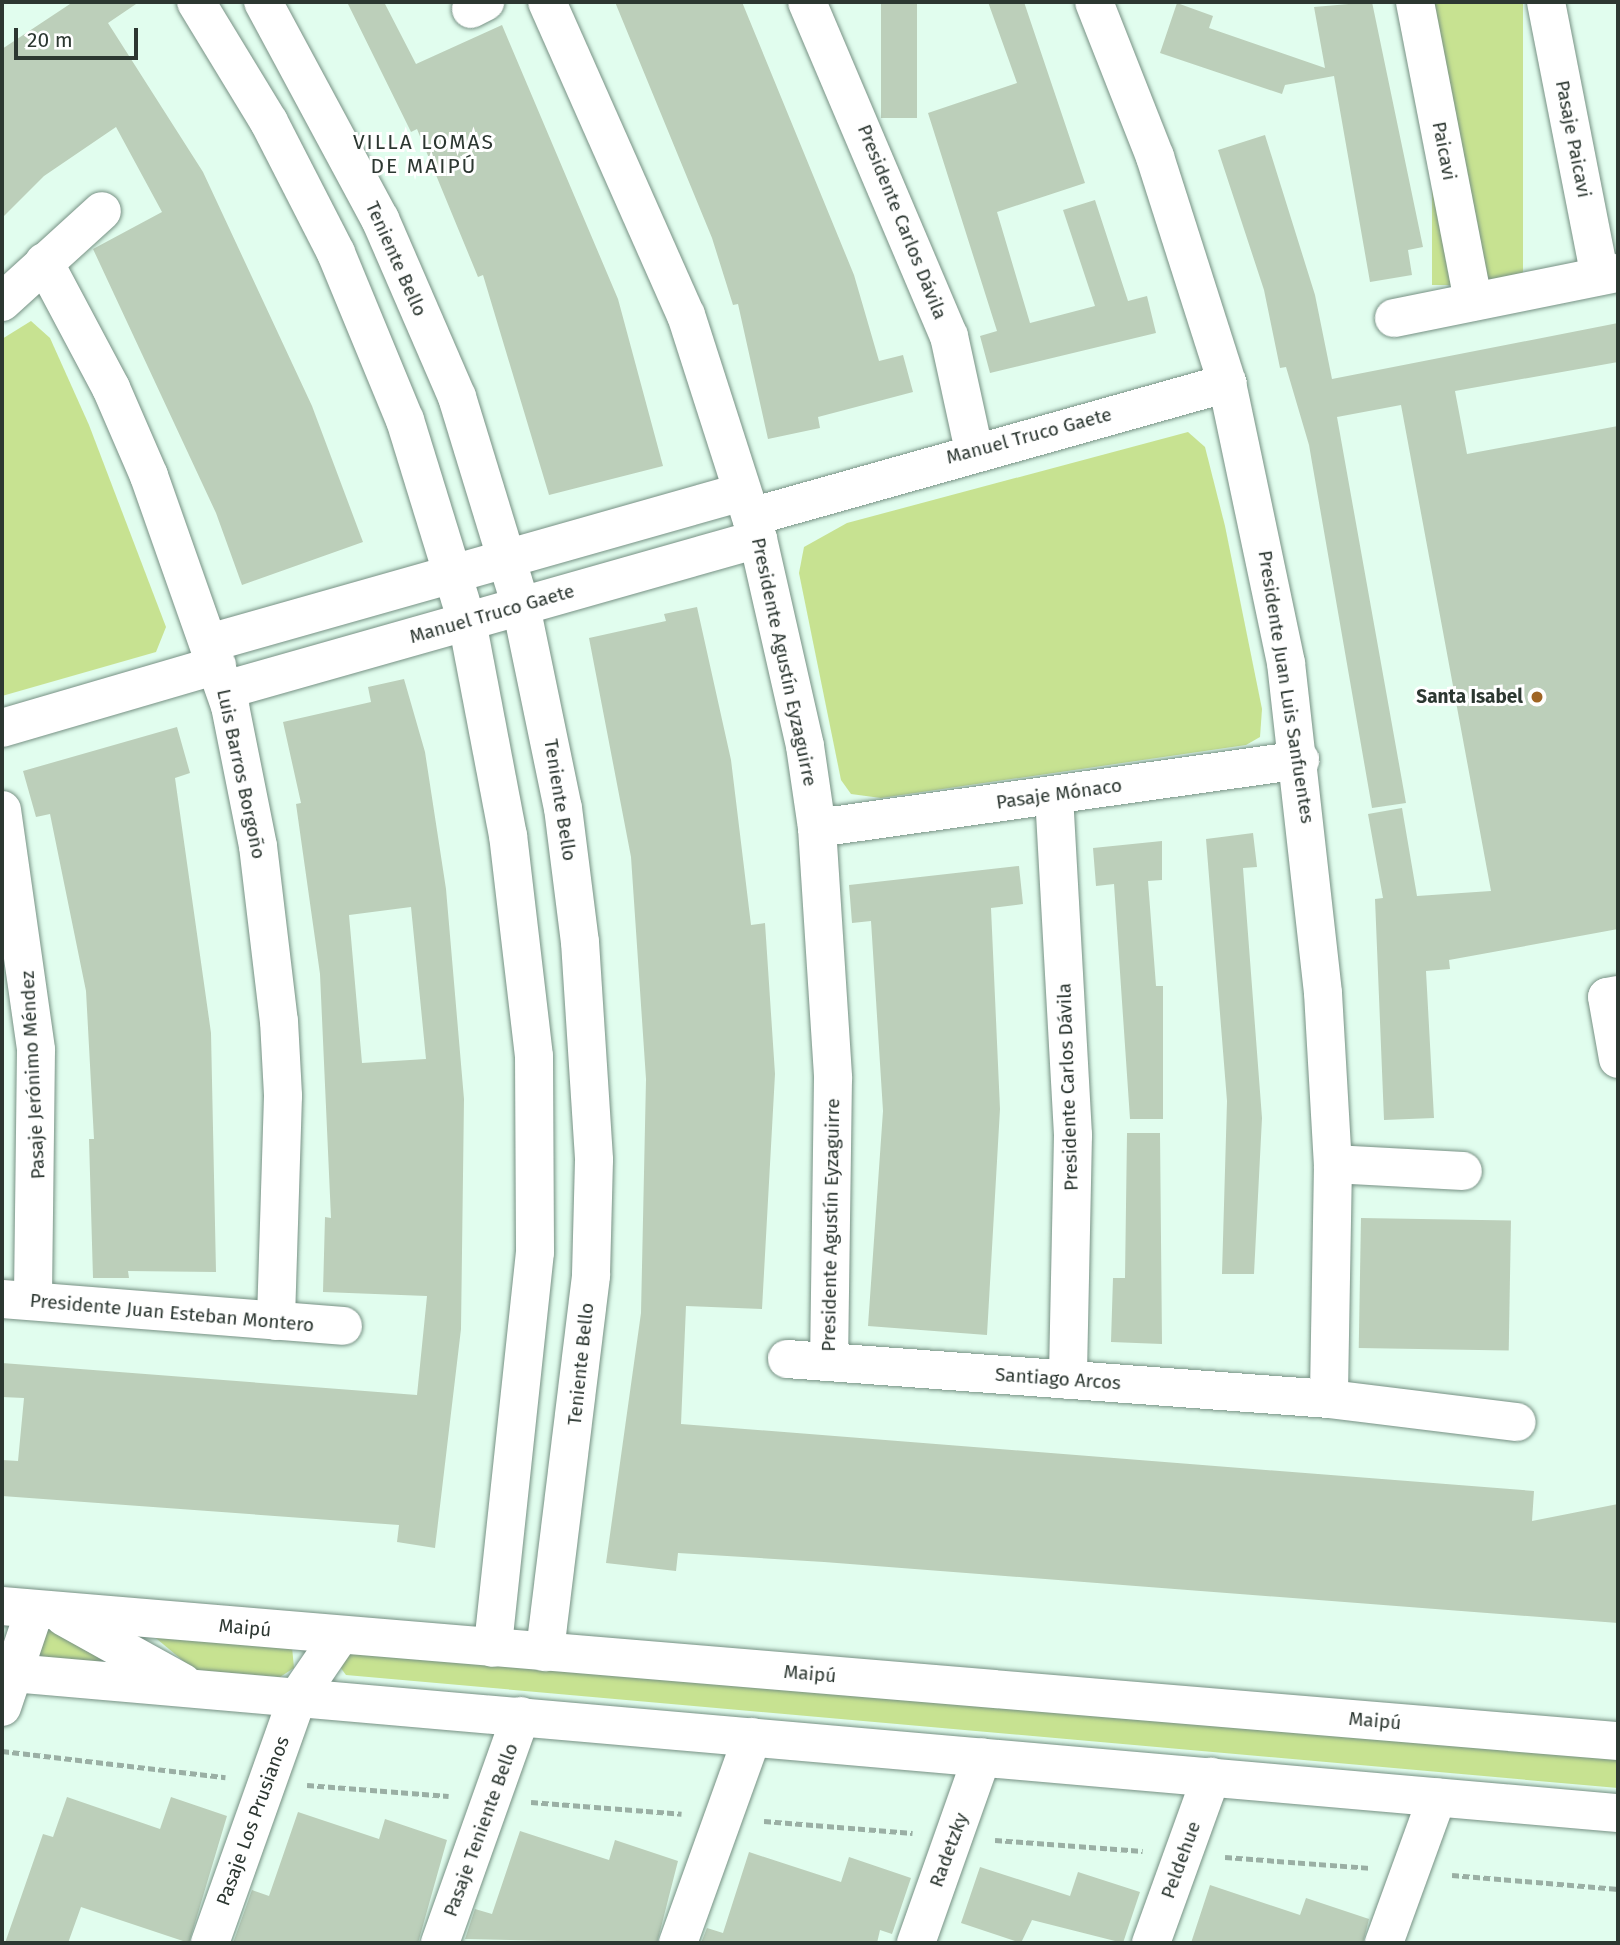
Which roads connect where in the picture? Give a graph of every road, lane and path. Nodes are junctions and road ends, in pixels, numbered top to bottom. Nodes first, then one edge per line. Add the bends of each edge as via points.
1 (196, 2) edge
2 (263, 2) edge
3 (547, 2) edge
4 (807, 2) edge
5 (1094, 2) edge
6 (1415, 2) edge
7 (1546, 2) edge
8 (102, 211) dead end
9 (44, 262) junction
10 (1609, 275) edge
11 (1473, 301) junction
12 (2, 302) edge
13 (1394, 318) dead end
14 (1227, 383) junction
15 (974, 451) junction
16 (750, 516) junction
17 (508, 558) junction
18 (454, 574) junction
19 (522, 606) junction
20 (467, 621) junction
21 (217, 666) junction
22 (2, 728) edge
23 (1300, 760) junction
24 (1054, 795) junction
25 (2, 810) edge
26 (817, 828) junction
27 (1618, 995) edge
28 (1618, 1059) edge
29 (1333, 1164) junction
30 (1463, 1171) dead end
31 (17, 1300) edge
32 (276, 1321) junction
33 (343, 1326) dead end
34 (787, 1359) dead end
35 (829, 1362) junction
36 (1068, 1380) junction
37 (1329, 1399) junction
38 (1517, 1422) dead end
39 (29, 1608) edge
40 (339, 1637) junction
41 (493, 1648) junction
42 (545, 1652) junction
43 (8, 1690) edge
44 (197, 1690) junction
45 (297, 1699) junction
46 (521, 1716) junction
47 (752, 1737) junction
48 (1618, 1741) edge
49 (2, 1751) edge
50 (982, 1757) junction
51 (1211, 1777) junction
52 (267, 1782) junction
53 (1437, 1797) junction
54 (491, 1799) junction
55 (1618, 1812) edge
56 (723, 1817) junction
57 (954, 1837) junction
58 (1183, 1854) junction
59 (1410, 1871) junction
60 (1618, 1889) edge
61 (209, 1943) edge
62 (440, 1943) edge
63 (678, 1943) edge
64 (916, 1943) edge
65 (1151, 1943) edge
66 (1384, 1943) edge

1 - 18 street via 270,122 335,253 405,420
2 - 17 street, Teniente Bello via 380,219 457,397
3 - 16 street, Presidente Agustín Eyzaguirre via 685,315
4 - 15 street, Presidente Carlos Dávila via 949,336
5 - 14 street, Presidente Juan Luis Sanfuentes via 1155,157
6 - 11 street, Paicavi
7 - 10 street, Pasaje Paicavi
8 - 9 street
9 - 12 street
9 - 21 street, Luis Barros Borgoño via 111,388
10 - 11 street, Pasaje Paicavi
11 - 13 street, Pasaje Paicavi
14 - 15 street, Manuel Truco Gaete
14 - 23 street, Presidente Juan Luis Sanfuentes via 1268,565
15 - 16 street, Manuel Truco Gaete
16 - 17 street, Manuel Truco Gaete
16 - 19 street, Manuel Truco Gaete
16 - 26 street, Presidente Agustín Eyzaguirre
17 - 18 street, Manuel Truco Gaete
17 - 19 street, Teniente Bello
18 - 20 street
18 - 21 street, Manuel Truco Gaete
19 - 20 street, Manuel Truco Gaete
19 - 42 street, Teniente Bello via 563,808 580,942 594,1160 591,1276
20 - 21 street, Manuel Truco Gaete
20 - 41 street via 526,956 536,1129 535,1252
21 - 22 street, Manuel Truco Gaete
21 - 32 street, Luis Barros Borgoño via 273,955 284,1096
23 - 24 street, Pasaje Mónaco
23 - 29 street, Presidente Juan Luis Sanfuentes
24 - 26 street, Pasaje Mónaco
24 - 36 street, Presidente Carlos Dávila via 1073,1135
25 - 31 street, Pasaje Jerónimo Méndez via 36,1050
26 - 35 street, Presidente Agustín Eyzaguirre via 833,1078
27 - 28 street via 1606,997
29 - 30 street
29 - 37 street, Presidente Juan Luis Sanfuentes
31 - 32 street, Presidente Juan Esteban Montero
32 - 33 street, Presidente Juan Esteban Montero
34 - 35 street, Santiago Arcos
35 - 36 street, Santiago Arcos
36 - 37 street, Santiago Arcos
37 - 38 street, Santiago Arcos
39 - 40 street, Maipú
39 - 43 street
39 - 44 street
40 - 41 street, Maipú
40 - 45 street, Pasaje Los Prusianos
41 - 42 street, Maipú
42 - 48 street, Maipú
43 - 44 street
44 - 45 street
45 - 46 street
45 - 52 street, Pasaje Los Prusianos
46 - 47 street
46 - 54 street, Pasaje Teniente Bello
47 - 50 street
47 - 56 street
49 - 52 path
50 - 51 street
50 - 57 street, Radetzky
51 - 53 street
51 - 58 street, Peldehue
52 - 54 path
52 - 61 street, Pasaje Los Prusianos
53 - 55 street
53 - 59 street
54 - 56 path
54 - 62 street, Pasaje Teniente Bello
56 - 57 path
56 - 63 street
57 - 58 path
57 - 64 street, Radetzky
58 - 59 path
58 - 65 street, Peldehue
59 - 60 path
59 - 66 street

